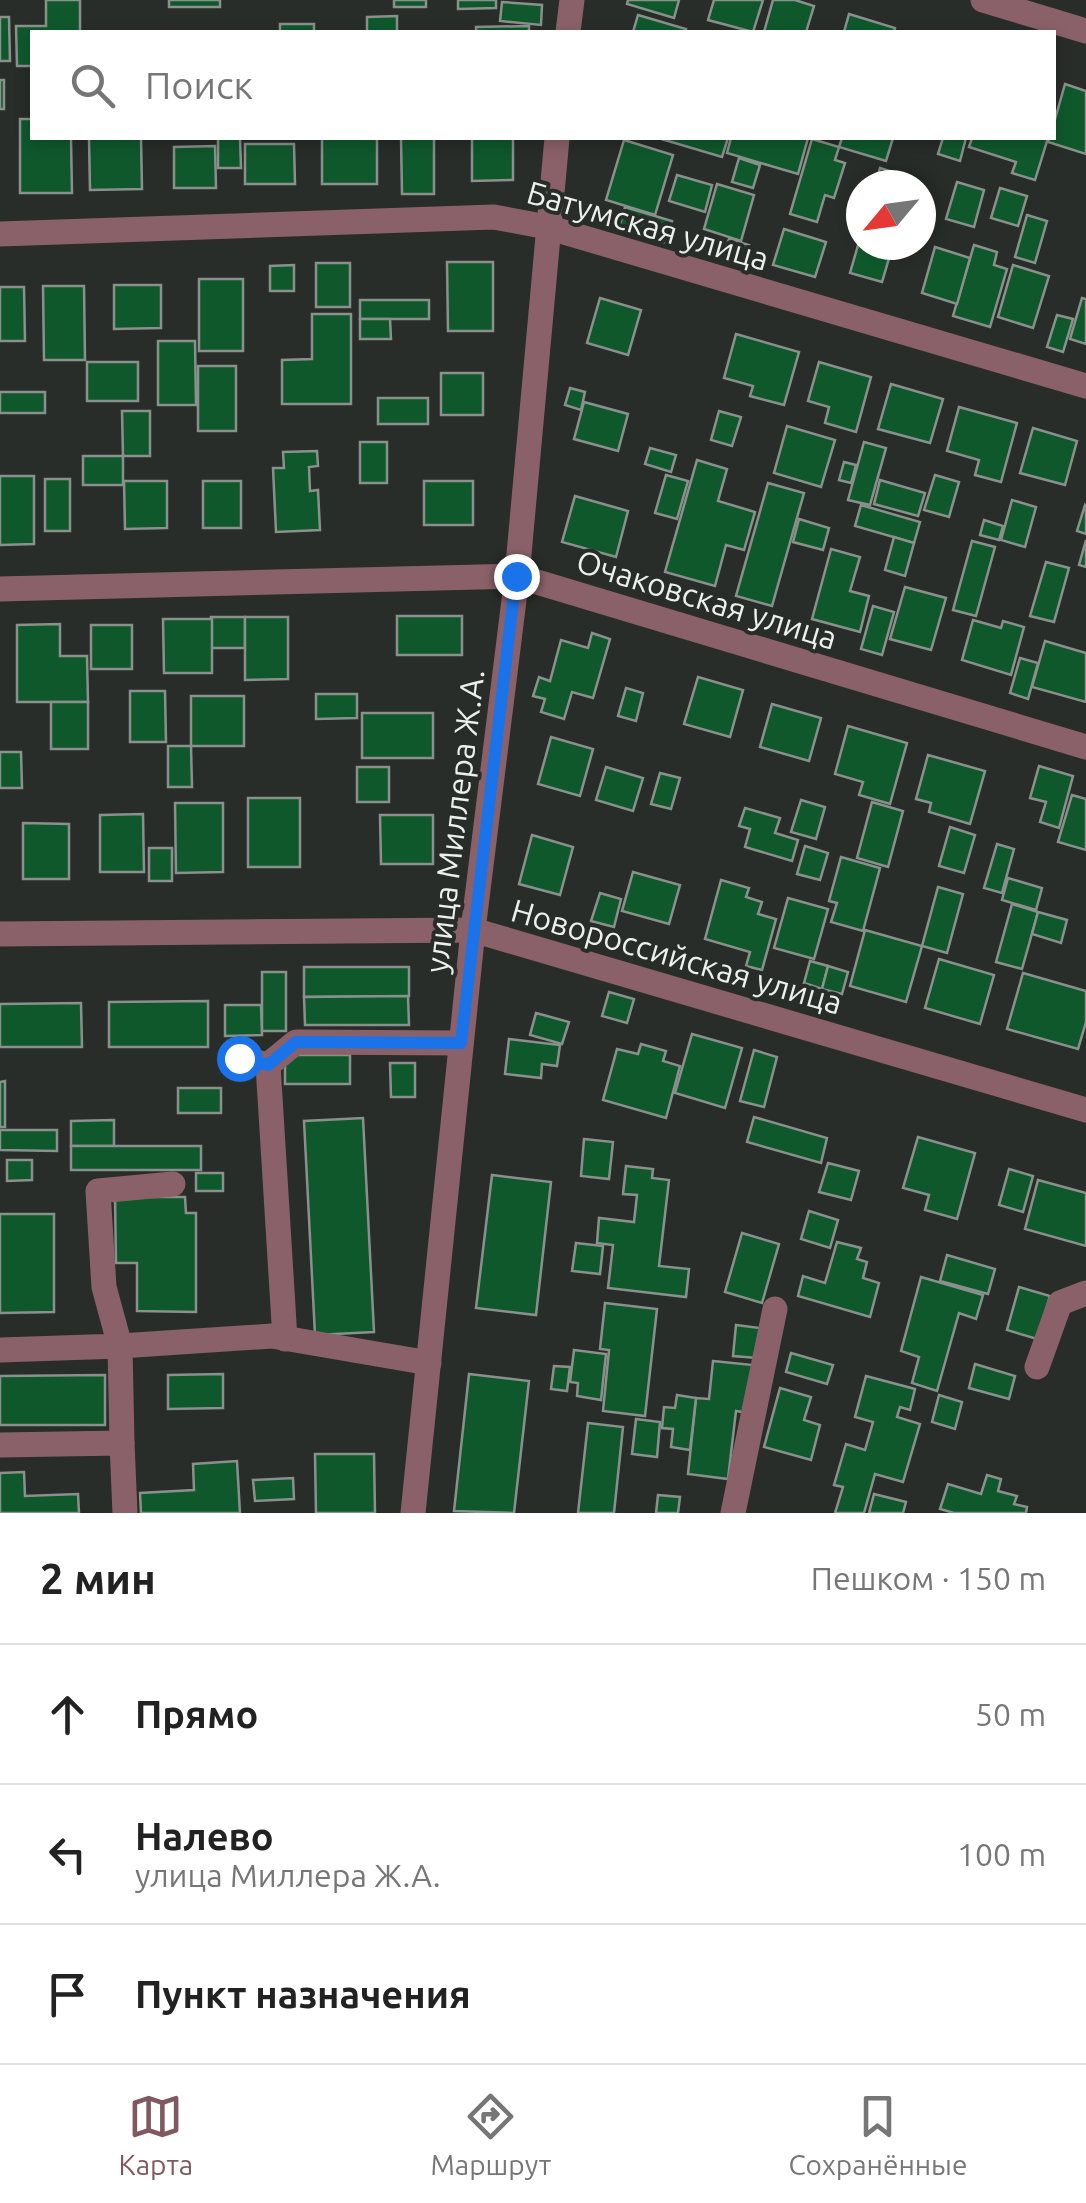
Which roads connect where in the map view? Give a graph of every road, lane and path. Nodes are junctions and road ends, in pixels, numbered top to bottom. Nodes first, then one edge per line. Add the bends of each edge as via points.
1 (572, 0) edge
2 (983, 0) edge
3 (568, 30) edge
4 (1086, 31) edge
5 (557, 140) edge
6 (547, 227) junction
7 (0, 234) edge
8 (1086, 386) edge
9 (516, 576) junction
10 (0, 589) edge
11 (1086, 746) edge
12 (473, 930) junction
13 (0, 934) edge
14 (461, 1043) junction
15 (239, 1058) dead end
16 (268, 1065) junction
17 (1086, 1110) edge
18 (174, 1184) dead end
19 (1086, 1293) edge
20 (776, 1309) dead end
21 (285, 1338) junction
22 (120, 1346) junction
23 (0, 1350) edge
24 (429, 1363) junction
25 (1037, 1367) dead end
26 (122, 1443) junction
27 (0, 1445) edge
28 (126, 1513) edge
29 (413, 1513) edge
30 (733, 1513) edge

1 - 3 street
2 - 4 street
5 - 6 street, улица Миллера Ж.А.
6 - 7 street, Батумская улица via 494,216
6 - 8 street, Батумская улица
6 - 9 street, улица Миллера Ж.А.
9 - 10 street, Очаковская улица
9 - 11 street, Очаковская улица
9 - 12 street, улица Миллера Ж.А.
12 - 13 street, Новороссийская улица
12 - 14 street, улица Миллера Ж.А.
12 - 17 street, Новороссийская улица
14 - 16 street via 296,1042
14 - 24 street, улица Миллера Ж.А.
15 - 16 street
16 - 21 street
18 - 22 street via 98,1191 104,1287
19 - 25 street via 1060,1303
20 - 30 street
21 - 22 street
21 - 24 street
22 - 23 street
22 - 26 street
24 - 29 street, улица Миллера Ж.А.
26 - 27 street
26 - 28 street

